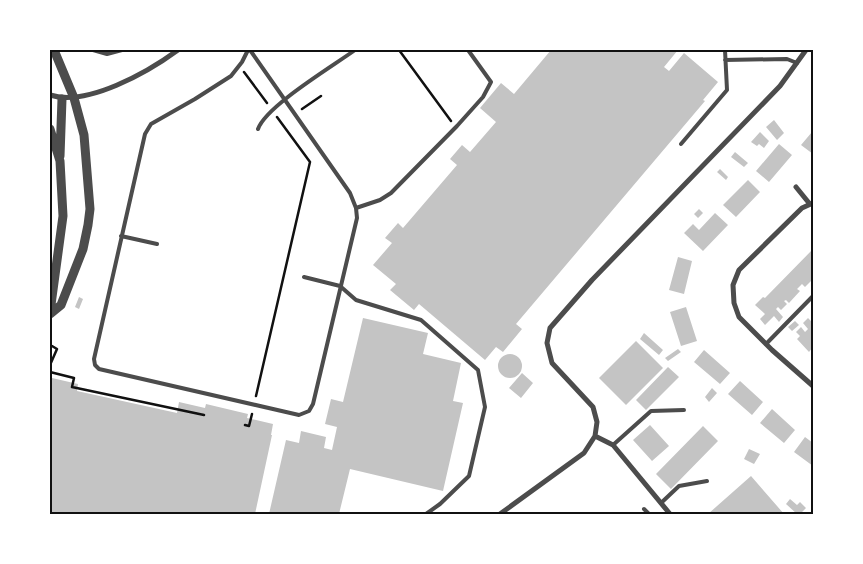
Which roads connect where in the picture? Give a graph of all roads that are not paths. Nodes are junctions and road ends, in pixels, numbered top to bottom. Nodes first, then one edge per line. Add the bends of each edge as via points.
1 (54, 50) edge
2 (93, 50) edge
3 (122, 50) edge
4 (178, 50) edge
5 (249, 50) edge
6 (355, 50) edge
7 (468, 50) edge
8 (725, 50) edge
9 (806, 50) edge
10 (725, 60) junction
11 (797, 63) junction
12 (50, 95) edge
13 (74, 98) junction
14 (62, 99) junction
15 (285, 99) junction
16 (50, 129) edge
17 (258, 129) dead end
18 (681, 144) dead end
19 (60, 161) junction
20 (796, 187) dead end
21 (811, 203) edge
22 (356, 208) junction
23 (121, 236) junction
24 (157, 244) dead end
25 (50, 273) edge
26 (304, 277) dead end
27 (53, 286) junction
28 (340, 286) junction
29 (813, 296) edge
30 (50, 313) edge
31 (766, 344) junction
32 (813, 386) edge
33 (684, 410) dead end
34 (595, 436) junction
35 (613, 445) junction
36 (707, 481) dead end
37 (661, 503) junction
38 (644, 509) dead end
39 (426, 514) edge
40 (500, 514) edge
41 (649, 514) edge
42 (670, 514) edge

1 - 13 street
2 - 3 lane via 107,54
4 - 13 street via 144,73
5 - 15 lane
5 - 23 lane via 226,80 151,124 145,134
6 - 15 lane
7 - 22 lane via 491,82 483,97 391,193
8 - 10 lane
9 - 11 street
10 - 11 lane via 787,59
10 - 18 lane via 727,90
11 - 34 street via 780,86 592,280 550,328 546,344 552,363 593,407 597,422
12 - 14 street
13 - 14 street
13 - 30 street via 86,150 90,201 88,225 83,249 61,305
14 - 19 street
15 - 17 lane via 266,115
15 - 22 lane via 350,193
16 - 19 street
19 - 27 street via 63,216
20 - 21 street
21 - 31 street via 739,270 733,285 734,303 740,317
22 - 28 lane
23 - 24 lane
23 - 28 lane via 95,365 99,369 247,404 299,415 309,411
25 - 27 lane
26 - 28 lane
27 - 30 street
28 - 39 lane via 356,300 422,320 478,370 485,406 469,476
29 - 31 lane
31 - 32 street
33 - 35 lane via 651,411
34 - 35 street
34 - 40 street via 584,453
35 - 37 street
36 - 37 lane via 679,486
37 - 42 street
38 - 41 lane

